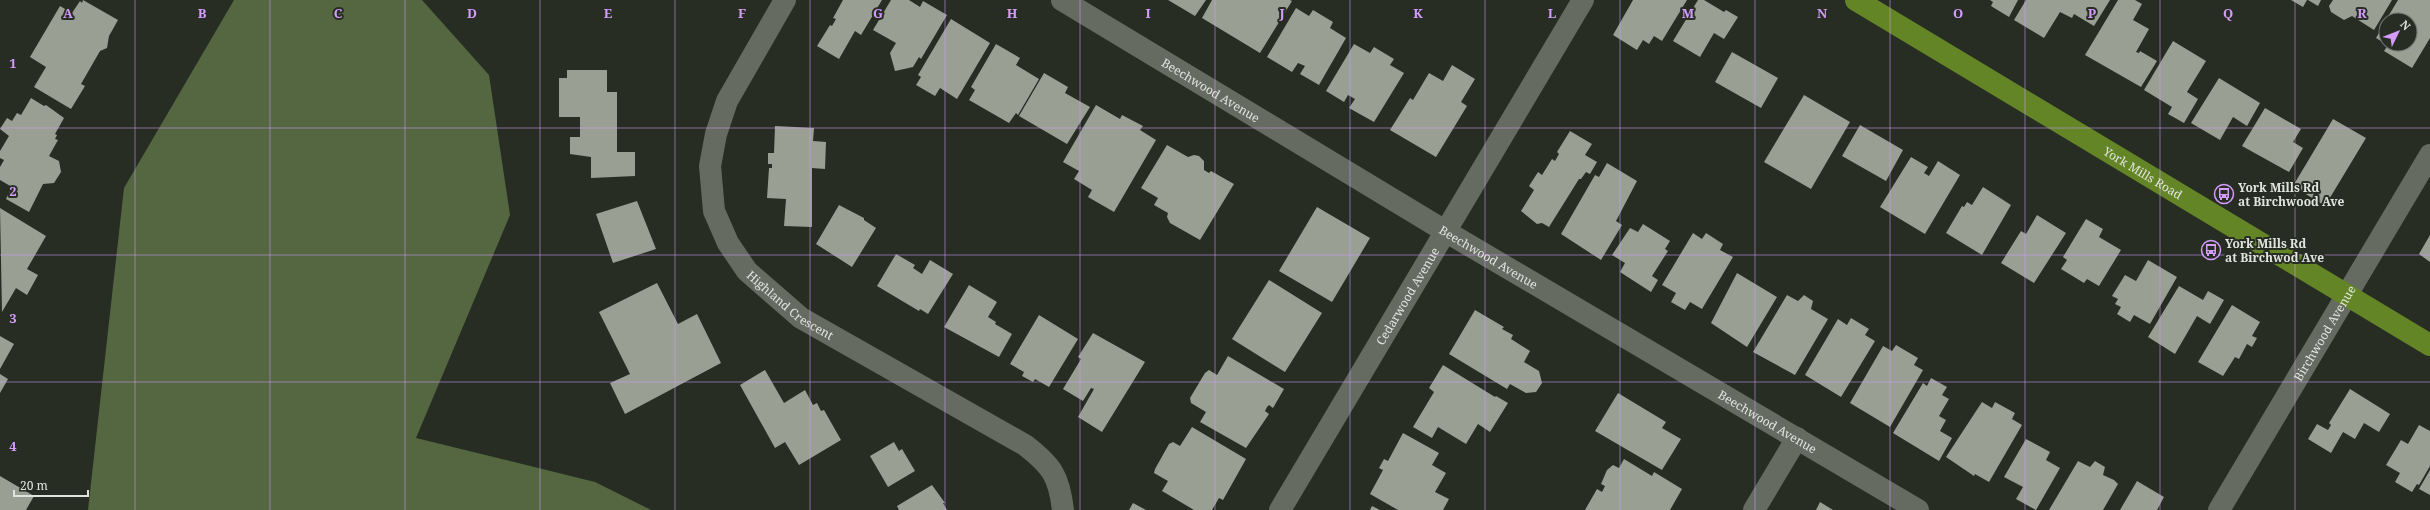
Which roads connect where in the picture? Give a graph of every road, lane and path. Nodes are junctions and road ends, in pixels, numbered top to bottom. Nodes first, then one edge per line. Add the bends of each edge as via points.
1 (785, 0) edge
2 (1062, 0) edge
3 (1583, 0) edge
4 (1856, 0) edge
5 (2430, 155) edge
6 (1445, 231) junction
7 (2346, 295) junction
8 (2430, 345) edge
9 (1796, 438) junction
10 (1063, 510) edge
11 (1280, 510) edge
12 (1754, 510) edge
13 (1918, 510) edge
14 (2219, 510) edge

1 - 10 street, Highland Crescent via 727,101 716,134 710,166 714,211 728,243 747,271 801,318 1025,445 1047,462 1060,489
2 - 6 street, Beechwood Avenue
3 - 6 street, Cedarwood Avenue
4 - 7 main road, York Mills Road
5 - 7 street, Birchwood Avenue
6 - 9 street, Beechwood Avenue
6 - 11 street, Cedarwood Avenue
7 - 8 main road, York Mills Road
7 - 14 street, Birchwood Avenue
9 - 12 street
9 - 13 street, Beechwood Avenue

